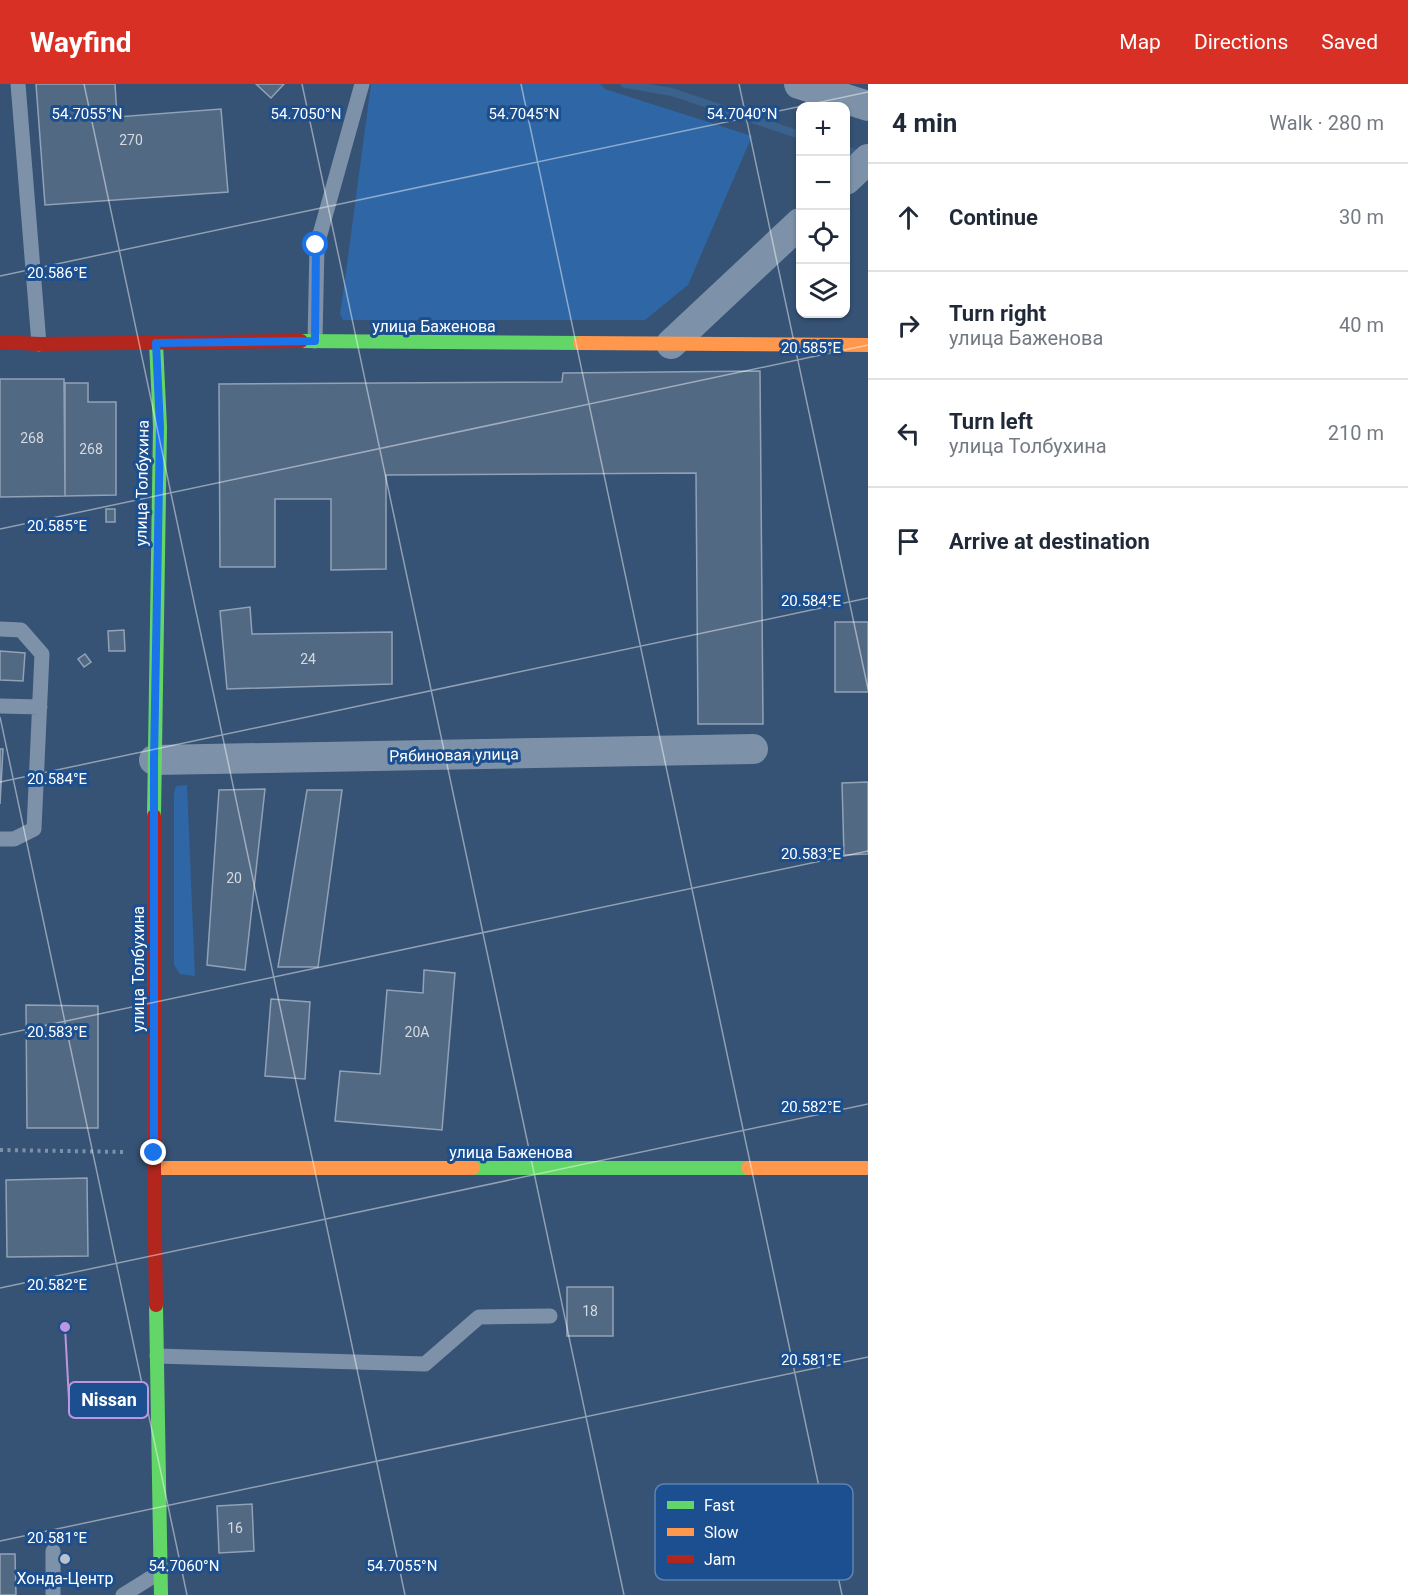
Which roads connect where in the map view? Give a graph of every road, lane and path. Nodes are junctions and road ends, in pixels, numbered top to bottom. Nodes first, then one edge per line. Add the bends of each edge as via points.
1 (18, 84) edge
2 (362, 84) edge
3 (799, 84) edge
4 (868, 106) edge
5 (868, 159) edge
6 (850, 176) edge
7 (796, 228) edge
8 (315, 341) junction
9 (0, 342) edge
10 (156, 343) junction
11 (39, 344) junction
12 (671, 344) junction
13 (868, 345) edge
14 (0, 629) edge
15 (0, 706) edge
16 (40, 707) junction
17 (753, 749) dead end
18 (154, 760) junction
19 (0, 839) edge
20 (0, 1150) edge
21 (154, 1153) junction
22 (154, 1168) junction
23 (868, 1168) edge
24 (550, 1316) dead end
25 (157, 1356) junction
26 (53, 1551) dead end
27 (160, 1572) junction
28 (53, 1595) edge
29 (123, 1595) edge
30 (161, 1595) edge

1 - 11 lane
2 - 8 lane via 316,245
3 - 4 street
5 - 6 street
7 - 12 street
8 - 10 street, улица Баженова
8 - 12 street, улица Баженова
9 - 11 street, улица Баженова
10 - 11 street, улица Баженова
10 - 18 street, улица Толбухина via 160,427
12 - 13 street, улица Баженова
14 - 16 lane via 21,630 42,654
15 - 16 lane
16 - 19 lane via 34,829 14,839
17 - 18 street, Рябиновая улица
18 - 21 street, улица Толбухина
20 - 21 path
21 - 22 street, улица Толбухина
22 - 23 street, улица Баженова
22 - 25 street, улица Толбухина
24 - 25 lane via 479,1317 426,1364
25 - 27 street, улица Толбухина
26 - 28 lane
27 - 29 lane
27 - 30 street, улица Толбухина

